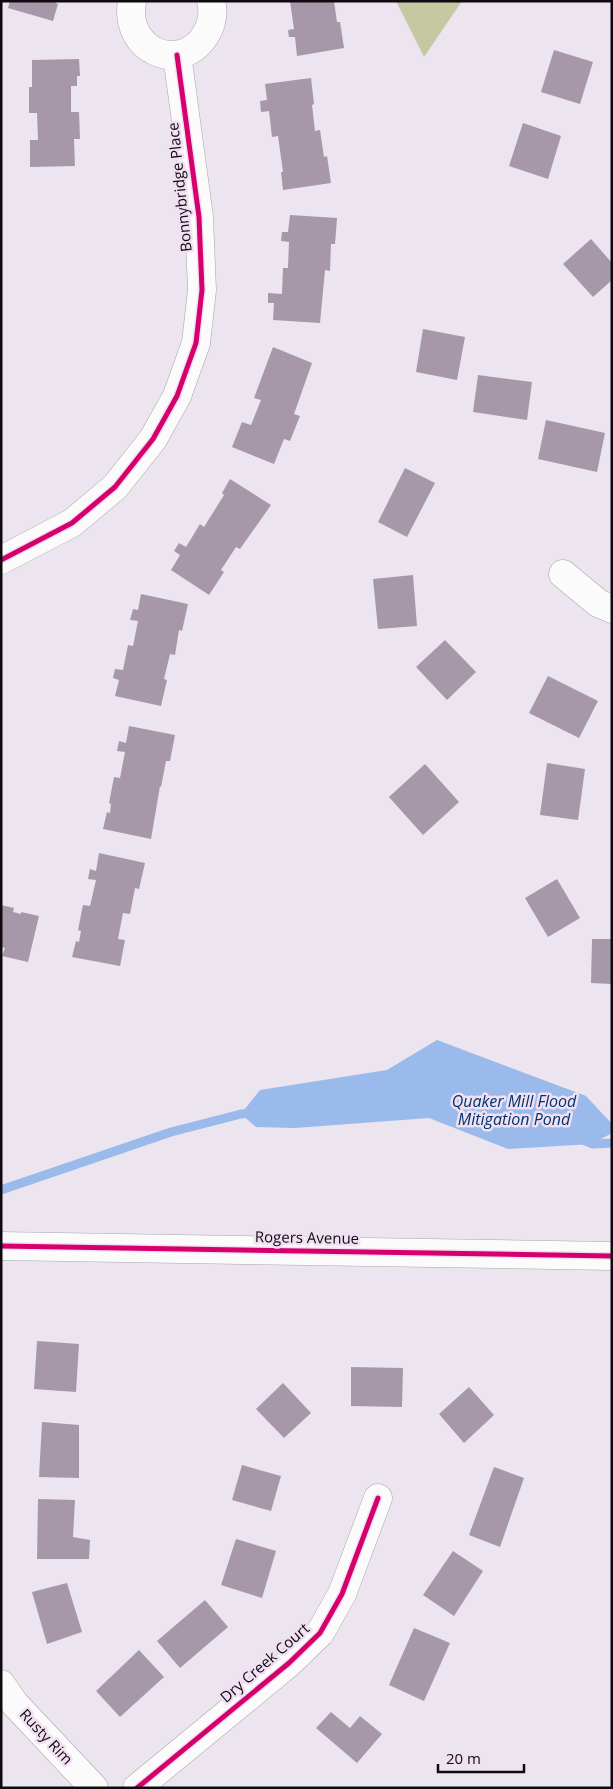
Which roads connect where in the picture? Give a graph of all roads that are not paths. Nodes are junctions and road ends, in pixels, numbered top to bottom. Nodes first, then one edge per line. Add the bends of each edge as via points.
1 (132, 1) edge
2 (211, 1) edge
3 (177, 55) junction
4 (1, 560) edge
5 (563, 574) dead end
6 (612, 609) edge
7 (1, 1246) edge
8 (612, 1256) edge
9 (378, 1498) dead end
10 (1, 1684) edge
11 (94, 1788) edge
12 (137, 1788) edge

1 - 3 street via 130,13 137,37 160,54
2 - 3 street via 212,22 202,41
3 - 4 street, Bonnybridge Place via 199,217 202,290 196,343 177,396 152,439 115,487 72,523
5 - 6 street via 598,603
7 - 8 street, Rogers Avenue
9 - 12 street, Dry Creek Court via 342,1594 320,1633 289,1663
10 - 11 street, Rusty Rim via 14,1703

